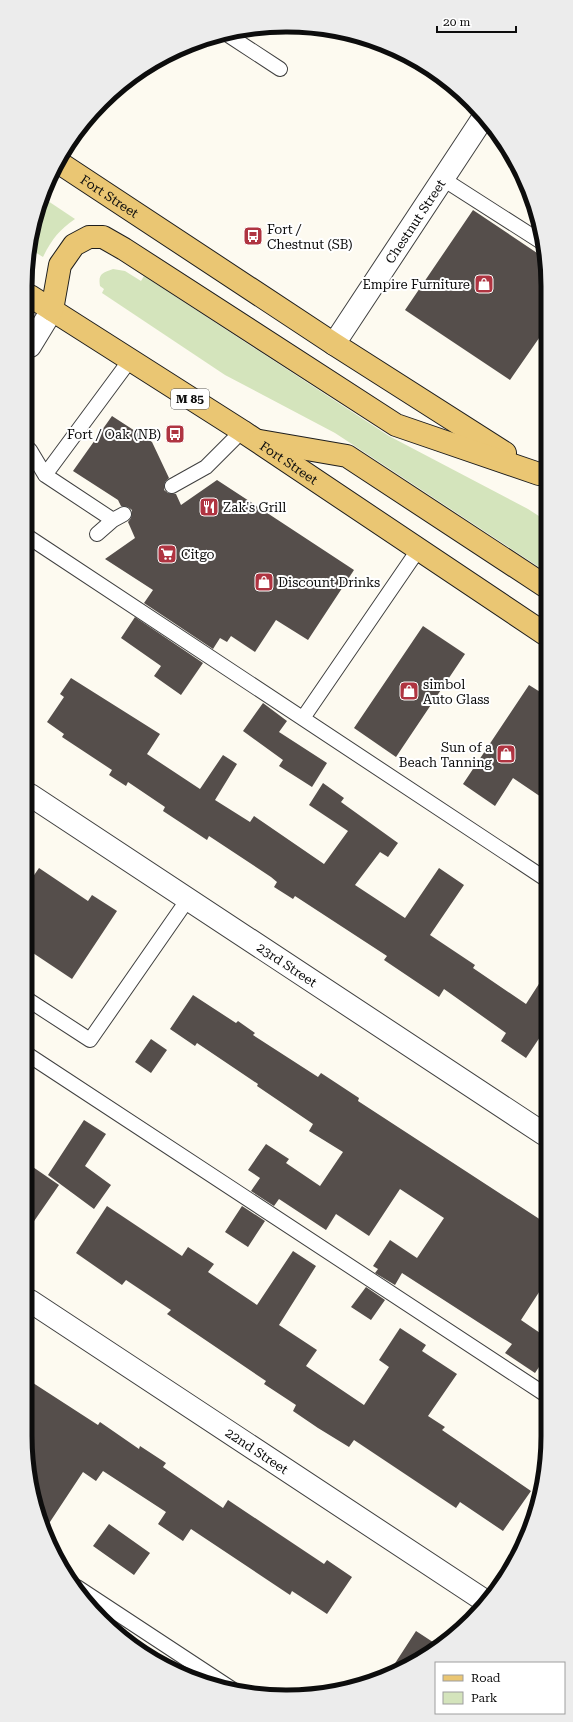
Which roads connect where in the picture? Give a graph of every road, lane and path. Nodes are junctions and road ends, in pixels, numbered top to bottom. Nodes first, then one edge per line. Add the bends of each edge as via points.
1 (233, 38) edge
2 (280, 69) dead end
3 (480, 122) edge
4 (63, 165) edge
5 (443, 179) junction
6 (536, 239) edge
7 (32, 297) edge
8 (52, 310) junction
9 (32, 343) edge
10 (334, 344) junction
11 (130, 360) junction
12 (247, 435) junction
13 (32, 453) edge
14 (45, 475) junction
15 (541, 475) edge
16 (541, 476) edge
17 (172, 486) dead end
18 (97, 534) dead end
19 (32, 539) edge
20 (418, 550) junction
21 (541, 583) edge
22 (541, 631) edge
23 (303, 718) junction
24 (32, 795) edge
25 (541, 876) edge
26 (188, 899) junction
27 (32, 1002) edge
28 (32, 1057) edge
29 (541, 1132) edge
30 (32, 1302) edge
31 (541, 1392) edge
32 (87, 1593) edge
33 (481, 1599) edge
34 (219, 1680) edge

1 - 2 lane
3 - 5 street, Chestnut Street
4 - 10 main road, Fort Street
5 - 6 lane
5 - 10 street, Chestnut Street
7 - 8 main road, Fort Street / M 85
8 - 9 street
8 - 11 main road, Fort Street / M 85
8 - 16 main road via 63,260 74,245 89,237 103,237 396,425
10 - 15 main road, Fort Street
11 - 12 main road, Fort Street / M 85
11 - 14 lane
12 - 17 lane via 206,466
12 - 20 main road, Fort Street / M 85
12 - 21 main road via 347,456
13 - 14 lane
14 - 18 lane via 119,517
19 - 23 lane
20 - 22 main road, Fort Street / M 85
20 - 23 lane
23 - 25 lane
24 - 26 street, 23rd Street
26 - 27 lane via 90,1040
26 - 29 street, 23rd Street
28 - 31 lane
30 - 33 street, 22nd Street
32 - 34 lane

